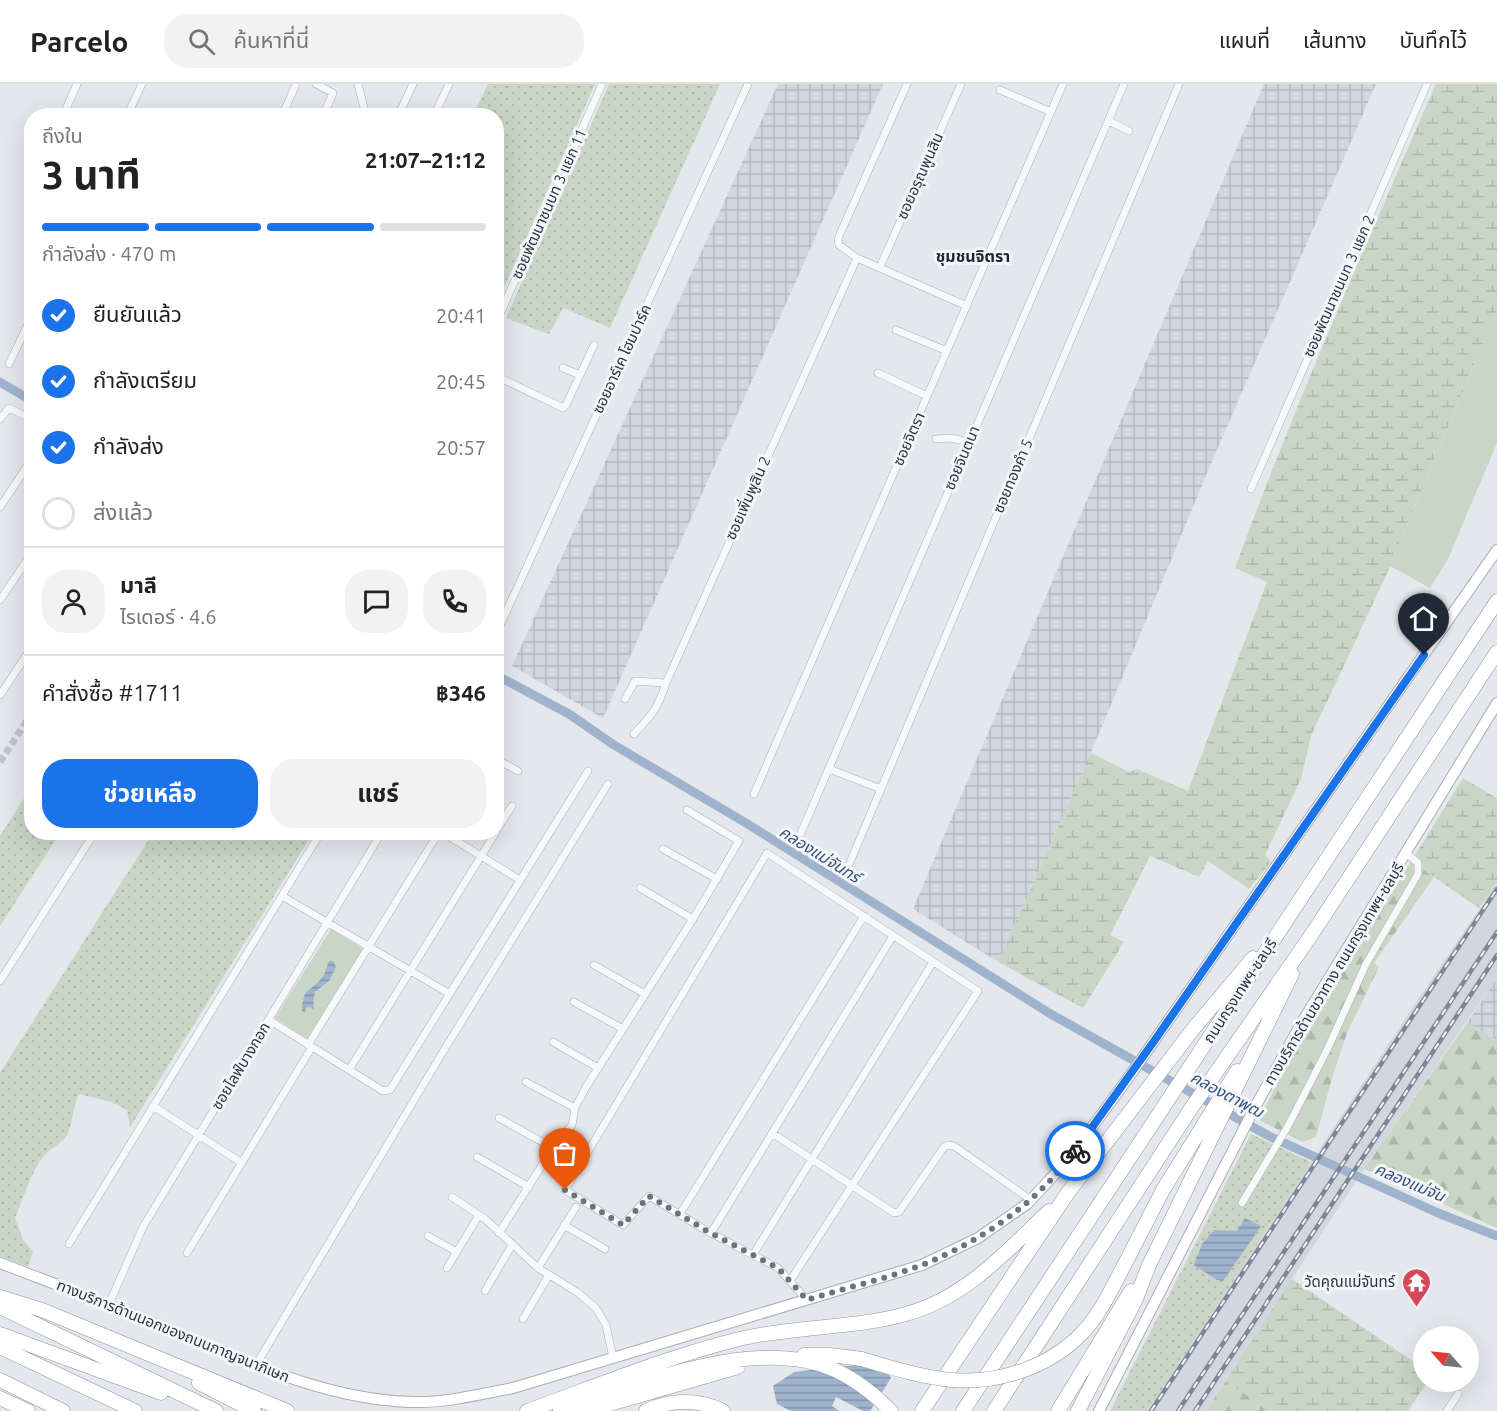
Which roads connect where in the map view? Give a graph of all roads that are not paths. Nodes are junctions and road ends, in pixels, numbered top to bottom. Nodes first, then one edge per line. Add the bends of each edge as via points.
1 (76, 84) edge
2 (142, 84) edge
3 (297, 84) edge
4 (304, 84) edge
5 (316, 84) edge
6 (358, 84) edge
7 (413, 84) edge
8 (449, 84) edge
9 (602, 84) edge
10 (748, 84) edge
11 (907, 84) edge
12 (961, 84) edge
13 (1063, 84) edge
14 (1124, 84) edge
15 (1179, 84) edge
16 (1427, 84) edge
17 (1000, 90) dead end
18 (66, 108) edge
19 (131, 108) edge
20 (286, 108) edge
21 (326, 108) edge
22 (364, 108) edge
23 (402, 108) edge
24 (438, 108) edge
25 (1051, 112) junction
26 (1109, 121) junction
27 (1129, 131) dead end
28 (857, 258) junction
29 (880, 267) junction
30 (504, 305) edge
31 (967, 306) junction
32 (896, 330) dead end
33 (24, 333) edge
34 (594, 345) dead end
35 (947, 351) junction
36 (9, 364) dead end
37 (563, 368) dead end
38 (878, 373) dead end
39 (580, 375) junction
40 (504, 380) edge
41 (927, 396) junction
42 (24, 415) edge
43 (0, 419) edge
44 (936, 439) dead end
45 (969, 442) junction
46 (24, 471) edge
47 (1251, 489) dead end
48 (0, 507) edge
49 (1497, 550) edge
50 (24, 565) edge
51 (0, 600) edge
52 (1497, 602) edge
53 (504, 617) edge
54 (1497, 652) edge
55 (24, 659) edge
56 (666, 683) junction
57 (0, 695) edge
58 (625, 699) dead end
59 (1497, 703) edge
60 (634, 734) dead end
61 (504, 763) edge
62 (829, 769) junction
63 (518, 771) dead end
64 (588, 771) dead end
65 (608, 784) dead end
66 (881, 789) junction
67 (754, 794) dead end
68 (512, 806) dead end
69 (687, 810) dead end
70 (504, 819) edge
71 (801, 833) dead end
72 (91, 840) edge
73 (316, 840) edge
74 (376, 840) edge
75 (436, 840) edge
76 (454, 840) edge
77 (491, 840) edge
78 (663, 849) dead end
79 (1406, 853) junction
80 (481, 856) junction
81 (848, 867) dead end
82 (717, 879) junction
83 (520, 880) junction
84 (640, 888) dead end
85 (282, 896) junction
86 (1291, 913) junction
87 (864, 916) junction
88 (693, 919) junction
89 (327, 922) junction
90 (1312, 934) junction
91 (893, 936) junction
92 (369, 947) junction
93 (933, 962) junction
94 (594, 965) dead end
95 (410, 971) junction
96 (0, 981) edge
97 (450, 994) junction
98 (645, 994) junction
99 (574, 1002) dead end
100 (268, 1020) junction
101 (623, 1029) junction
102 (553, 1042) dead end
103 (310, 1046) junction
104 (598, 1068) junction
105 (349, 1070) junction
106 (526, 1082) dead end
107 (153, 1106) junction
108 (575, 1108) junction
109 (499, 1118) dead end
110 (1211, 1124) junction
111 (772, 1133) junction
112 (199, 1136) junction
113 (553, 1148) junction
114 (477, 1157) dead end
115 (812, 1160) junction
116 (242, 1163) junction
117 (852, 1186) junction
118 (529, 1187) junction
119 (1067, 1194) junction
120 (452, 1197) dead end
121 (1031, 1200) junction
122 (1242, 1203) dead end
123 (576, 1207) dead end
124 (680, 1214) junction
125 (478, 1215) junction
126 (564, 1225) junction
127 (499, 1233) junction
128 (711, 1233) junction
129 (428, 1236) dead end
130 (69, 1244) dead end
131 (512, 1245) junction
132 (605, 1249) dead end
133 (457, 1251) junction
134 (187, 1253) dead end
135 (753, 1255) junction
136 (0, 1263) edge
137 (1149, 1265) junction
138 (447, 1268) dead end
139 (538, 1268) junction
140 (549, 1275) junction
141 (790, 1281) junction
142 (485, 1291) dead end
143 (0, 1298) edge
144 (807, 1300) junction
145 (109, 1304) junction
146 (0, 1307) edge
147 (523, 1319) dead end
148 (0, 1334) edge
149 (0, 1347) edge
150 (613, 1358) junction
151 (164, 1360) junction
152 (256, 1365) junction
153 (0, 1380) edge
154 (1458, 1394) dead end
155 (0, 1398) edge
156 (210, 1408) edge
157 (718, 1409) edge
158 (28, 1411) edge
159 (63, 1411) edge
160 (135, 1411) edge
161 (254, 1411) edge
162 (287, 1411) edge
163 (527, 1411) edge
164 (560, 1411) edge
165 (587, 1411) edge
166 (646, 1411) edge
167 (891, 1411) edge
168 (922, 1411) edge
169 (963, 1411) edge
170 (994, 1411) edge
171 (1058, 1411) edge
172 (1078, 1411) edge
173 (1099, 1411) edge
174 (1447, 1411) edge

1 - 18 street
2 - 19 street
3 - 4 street
3 - 20 street
5 - 21 street via 333,93
6 - 22 street
7 - 23 street
8 - 24 street
9 - 30 street, ซอยพัฒนาชนบท 3 แยก 11
10 - 53 street, ซอยอาร์เค โฮมปาร์ค
11 - 28 street via 838,239 839,245
12 - 29 street, ซอยอรุณพูนสิน
13 - 25 street, ซอยจิตรา
14 - 26 street, ซอยจินตนา
15 - 66 street, ซอยทองคำ 5
16 - 47 street, ซอยพัฒนาชนบท 3 แยก 2
17 - 25 street
25 - 31 street, ซอยจิตรา
26 - 27 street
26 - 45 street, ซอยจินตนา
28 - 29 street
28 - 56 street, ซอยเพิ่มพูสิน 2
29 - 31 street
31 - 35 street, ซอยจิตรา
32 - 35 street
33 - 36 street
34 - 39 street
35 - 41 street, ซอยจิตรา
37 - 39 street
38 - 41 street
39 - 40 street via 563,408
41 - 67 street, ซอยจิตรา
42 - 43 street via 9,408
44 - 45 street
45 - 62 street, ซอยจินตนา
46 - 48 street
49 - 121 main road, ทางบริการด้านนอกของถนนกาญจนาภิเษก via 1131,1074 1068,1160
50 - 51 street
52 - 86 highway, ถนนกรุงเทพฯ-ชลบุรี
54 - 90 highway, ถนนกรุงเทพฯ-ชลบุรี
55 - 57 street
56 - 58 street via 635,681
56 - 60 street, ซอยเพิ่มพูสิน 2 via 654,713
59 - 79 main road, ทางบริการด้านขวาทาง ถนนกรุงเทพฯ-ชลบุรี
61 - 63 street
62 - 66 street
62 - 71 street, ซอยจินตนา
64 - 83 street
65 - 152 street
66 - 81 street, ซอยทองคำ 5
68 - 70 street
69 - 82 street via 740,841
72 - 96 street
73 - 85 street
74 - 89 street, ซอยไลฟ์บางกอก
75 - 92 street
76 - 80 street
77 - 80 street
78 - 82 street
79 - 122 street via 1418,863 1418,874 1366,964 1288,1126
79 - 173 main road, ทางบริการด้านขวาทาง ถนนกรุงเทพฯ-ชลบุรี via 1254,1109
80 - 83 street
80 - 95 street
82 - 88 street
83 - 97 street
84 - 88 street
85 - 89 street
85 - 107 street
86 - 119 highway via 1169,1060
86 - 169 highway, ถนนกรุงเทพฯ-ชลบุรี
87 - 91 street
87 - 124 street
87 - 124 street via 767,853 565,1190 623,1225 649,1196
88 - 98 street
89 - 92 street
89 - 100 street, ซอยไลฟ์บางกอก
90 - 110 highway via 1263,1035
90 - 170 highway, ถนนกรุงเทพฯ-ชลบุรี via 1208,1082
91 - 93 street
91 - 111 street
92 - 95 street
92 - 103 street
93 - 115 street
93 - 117 street via 978,992
94 - 98 street
95 - 97 street
95 - 105 street
97 - 105 street via 390,1090 383,1091
98 - 101 street
99 - 101 street
100 - 103 street
100 - 112 street, ซอยไลฟ์บางกอก
101 - 104 street
102 - 104 street
103 - 105 street
103 - 116 street
104 - 108 street
106 - 108 street
107 - 112 street
107 - 130 street
108 - 113 street via 572,1125
109 - 113 street
110 - 137 highway
110 - 165 highway, bridge via 1164,1190 1093,1320 1071,1344 1047,1360 1004,1376 953,1380 845,1356 789,1355
111 - 115 street
111 - 128 street
112 - 116 street
112 - 145 street, ซอยไลฟ์บางกอก via 143,1227
113 - 118 street
114 - 118 street
115 - 117 street
115 - 135 street
116 - 134 street
117 - 121 street via 894,1213 899,1212 948,1145
117 - 141 street
118 - 127 street
119 - 163 highway via 982,1275 930,1305 881,1320 765,1333 712,1346
119 - 168 highway
120 - 125 street
121 - 144 main road, ทางบริการด้านนอกของถนนกาญจนาภิเษก via 978,1238 922,1265
123 - 126 street
124 - 128 street
125 - 127 street
125 - 133 street
126 - 132 street
126 - 139 street
127 - 131 street
128 - 135 street
129 - 133 street
131 - 139 street
131 - 142 street
133 - 138 street
135 - 141 street via 778,1268
136 - 145 main road, ทางบริการด้านนอกของถนนกาญจนาภิเษก
137 - 171 highway
137 - 172 highway
139 - 140 street
140 - 147 street
140 - 150 street via 596,1308 606,1325
141 - 144 street
143 - 151 highway via 42,1310
144 - 150 main road, ทางบริการด้านนอกของถนนกาญจนาภิเษก
145 - 152 main road, ทางบริการด้านนอกของถนนกาญจนาภิเษก
146 - 156 highway
148 - 156 highway
149 - 160 highway
150 - 152 main road, ทางบริการด้านนอกของถนนกาญจนาภิเษก via 513,1388 415,1402 362,1397 285,1377
151 - 161 highway
151 - 162 highway
153 - 159 highway
154 - 174 street
155 - 158 highway
157 - 166 highway via 695,1402
164 - 167 highway via 669,1375 719,1362 762,1358 794,1358 820,1364 848,1377

